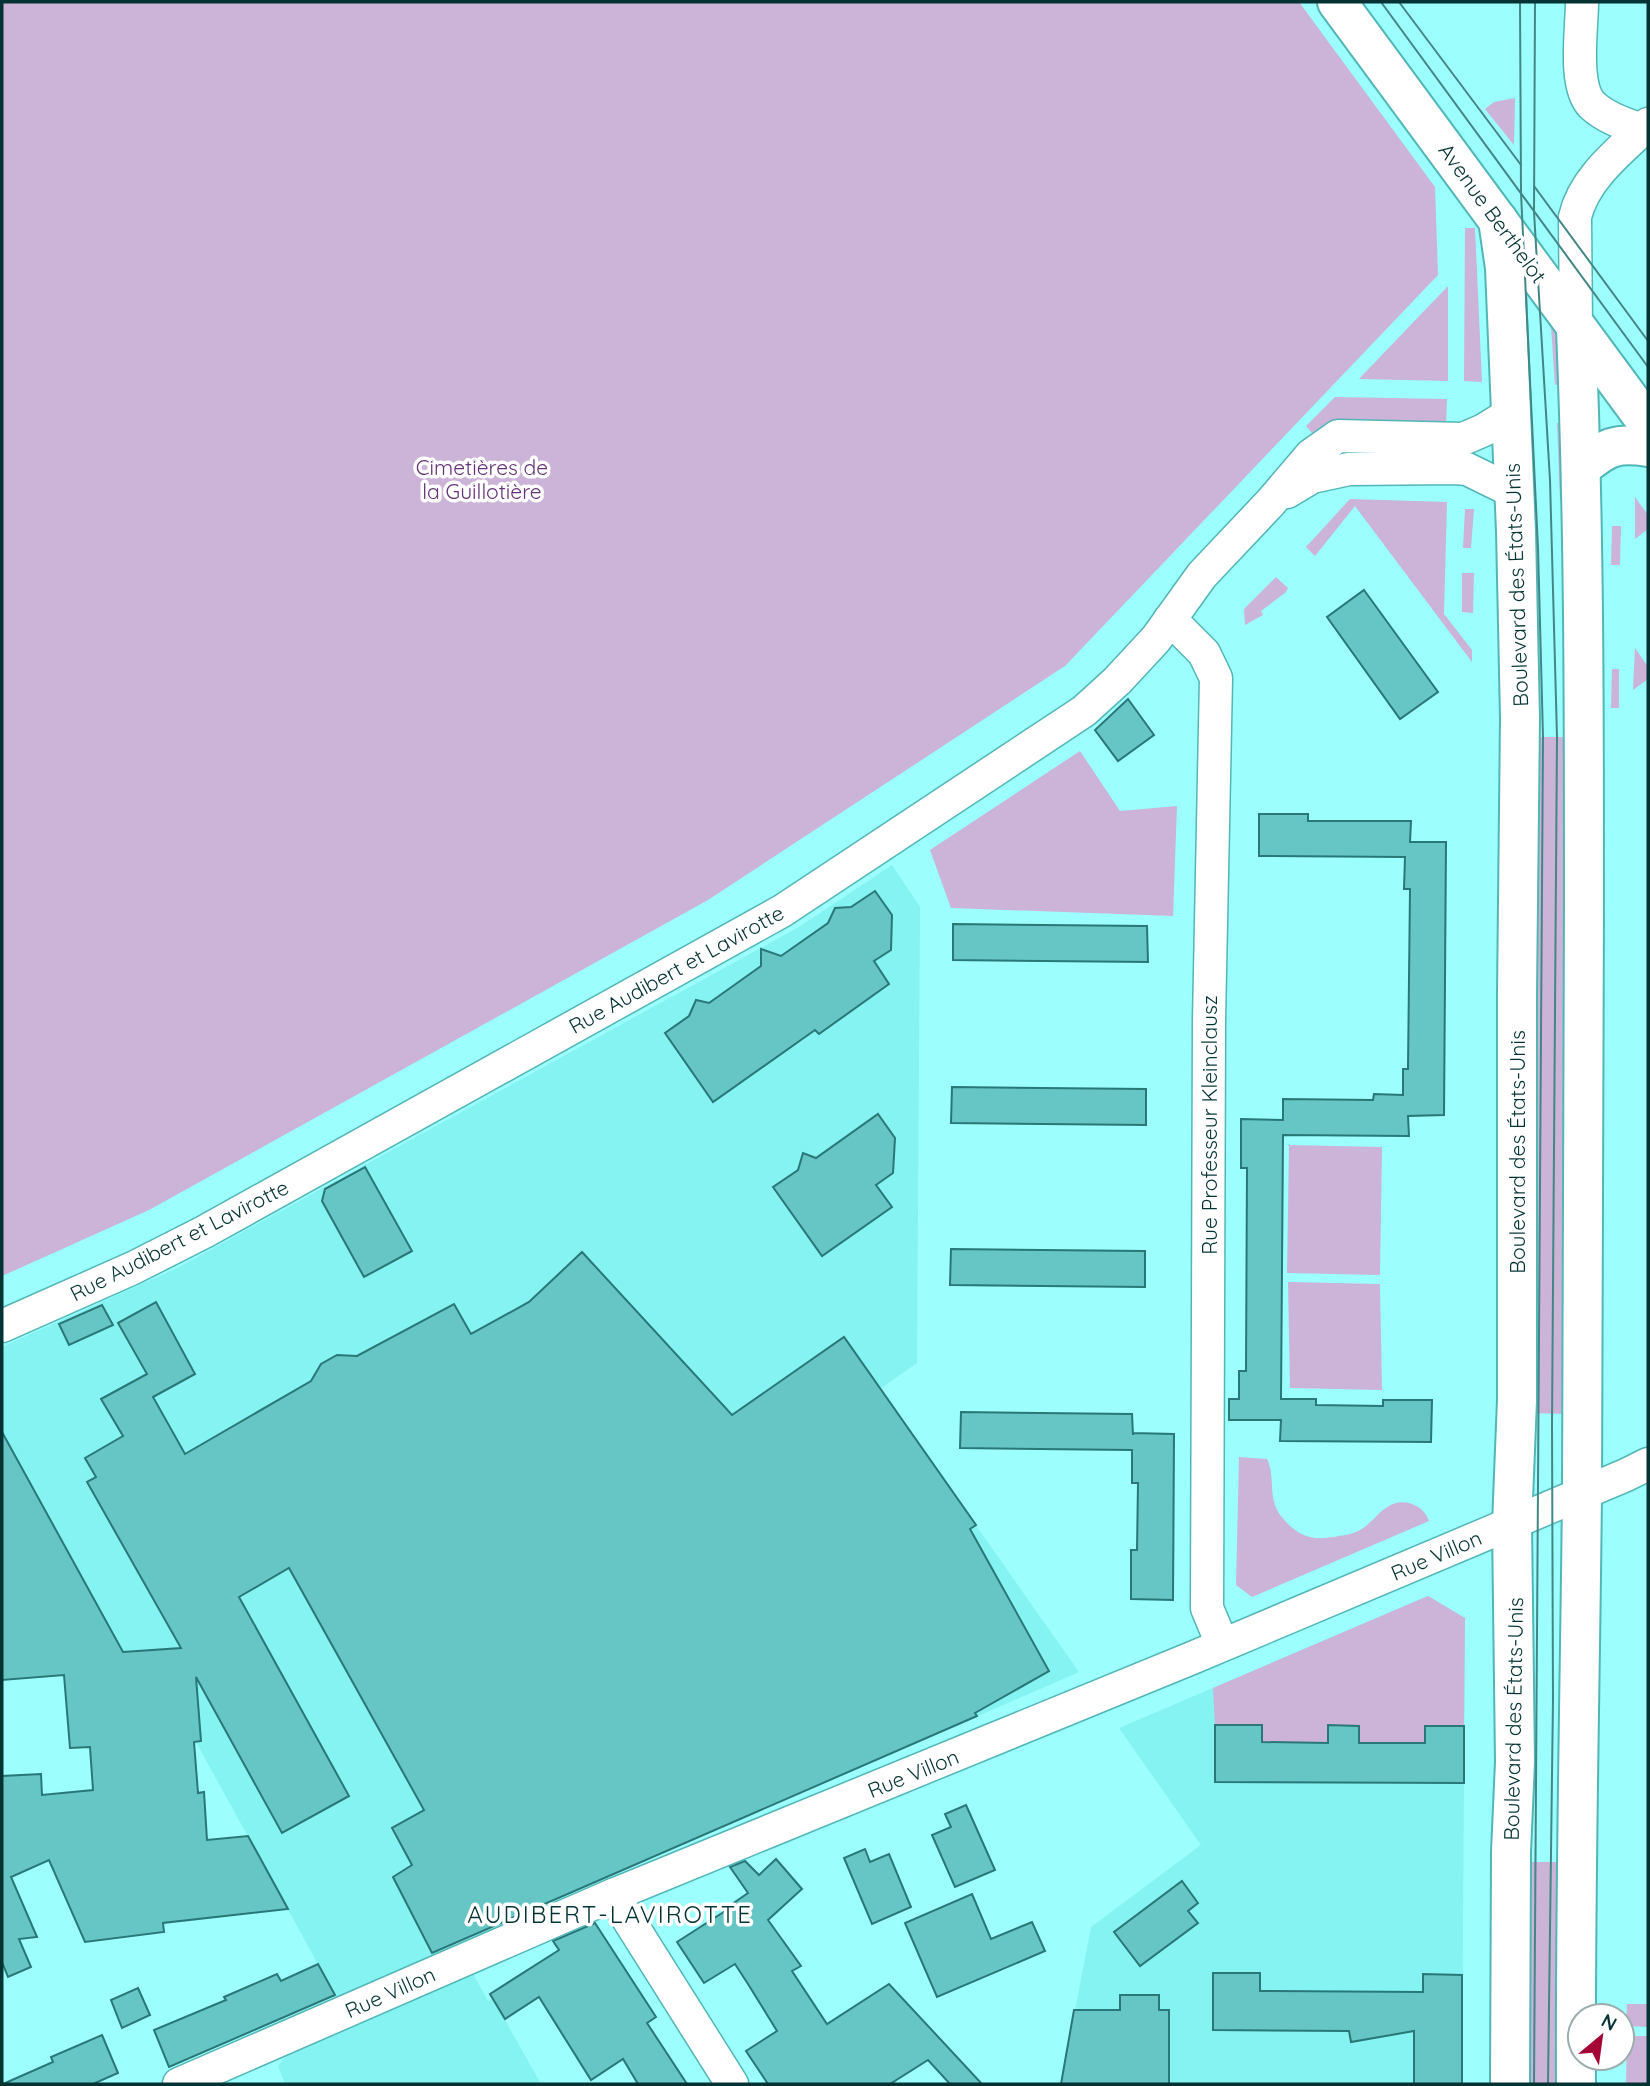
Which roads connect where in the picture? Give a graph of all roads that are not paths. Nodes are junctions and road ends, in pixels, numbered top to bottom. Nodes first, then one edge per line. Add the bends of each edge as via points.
1 (1337, 2) edge
2 (1582, 2) edge
3 (1645, 127) edge
4 (1498, 220) junction
5 (1576, 329) junction
6 (1510, 414) junction
7 (1648, 424) edge
8 (1648, 447) edge
9 (1581, 468) junction
10 (1514, 492) junction
11 (1271, 502) junction
12 (1170, 619) junction
13 (2, 1326) edge
14 (1648, 1464) edge
15 (1582, 1493) junction
16 (1512, 1524) junction
17 (1222, 1644) junction
18 (613, 1895) junction
19 (179, 2084) edge
20 (732, 2084) edge
21 (1510, 2084) edge
22 (1576, 2084) edge

1 - 4 main road, Avenue Berthelot
2 - 3 street via 1583,90 1592,105 1607,116
3 - 5 street via 1590,182 1577,205
4 - 5 main road, Avenue Berthelot
4 - 6 main road, Boulevard des États-Unis via 1505,268
5 - 7 main road, Avenue Berthelot
5 - 9 main road
6 - 10 main road, Boulevard des États-Unis
6 - 11 street, Rue Audibert et Lavirotte via 1463,439 1338,436 1311,455
8 - 9 main road via 1621,444 1599,453
9 - 15 main road
10 - 11 street, Rue Audibert et Lavirotte via 1467,469 1349,469 1312,477
10 - 16 main road, Boulevard des États-Unis via 1520,718 1517,1401
11 - 12 street, Rue Audibert et Lavirotte via 1202,575
12 - 13 street, Rue Audibert et Lavirotte via 1117,681 1084,711 782,911 204,1231
12 - 17 street, Rue Professeur Kleinclausz via 1204,653 1216,678 1209,1021 1207,1608
14 - 15 street, Rue Villon
15 - 16 street, Rue Villon
15 - 22 main road
16 - 17 street, Rue Villon
16 - 21 main road, Boulevard des États-Unis via 1515,1762
17 - 18 street, Rue Villon
18 - 19 street, Rue Villon
18 - 20 street

